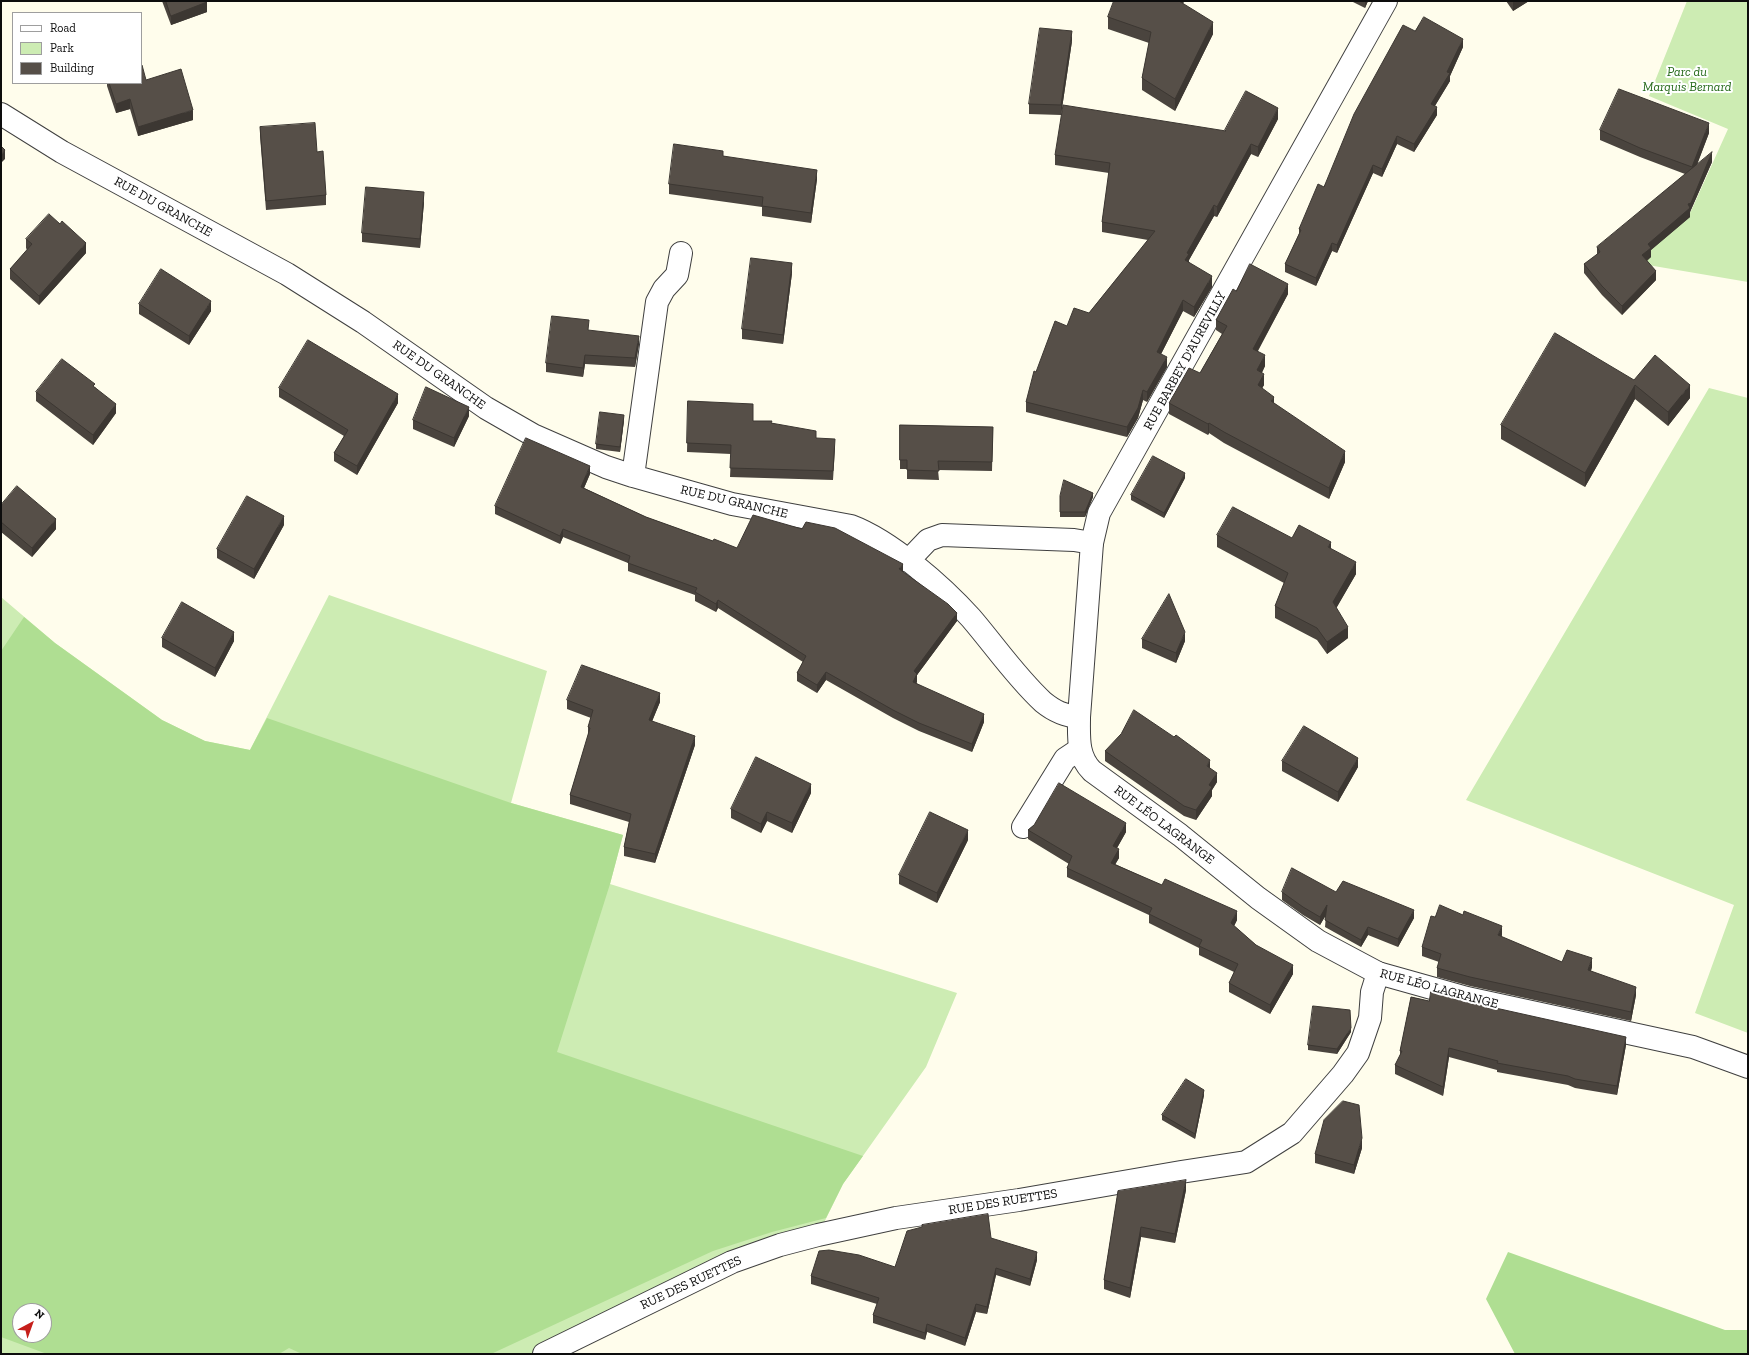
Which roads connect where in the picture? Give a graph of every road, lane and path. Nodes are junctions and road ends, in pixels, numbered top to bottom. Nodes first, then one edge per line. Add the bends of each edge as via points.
1 (1386, 1) edge
2 (1, 114) edge
3 (681, 253) dead end
4 (633, 476) junction
5 (1092, 543) junction
6 (908, 561) junction
7 (1079, 717) junction
8 (1080, 749) junction
9 (1023, 827) dead end
10 (1378, 973) junction
11 (1748, 1067) edge
12 (544, 1354) edge

1 - 5 street, RUE BARBEY D'AUREVILLY via 1099,513
2 - 4 street, RUE DU GRANCHE via 62,152 286,274 363,322 486,408 533,435
3 - 4 street via 677,275 664,289 657,302
4 - 6 street, RUE DU GRANCHE via 732,504 850,526 861,530
5 - 6 street via 1074,540 942,535 928,540
5 - 7 street, RUE BARBEY D'AUREVILLY
6 - 7 street, RUE DU GRANCHE via 958,605 1043,702 1052,710 1067,716
7 - 8 street, RUE BARBEY D'AUREVILLY
8 - 9 street via 1065,759
8 - 10 street, RUE LÉO LAGRANGE via 1082,758 1092,771 1180,835 1258,898 1318,941
10 - 11 street, RUE LÉO LAGRANGE via 1467,998 1693,1047
10 - 12 street, RUE DES RUETTES via 1372,992 1370,1018 1358,1053 1292,1133 1246,1162 896,1218 780,1245 732,1262

